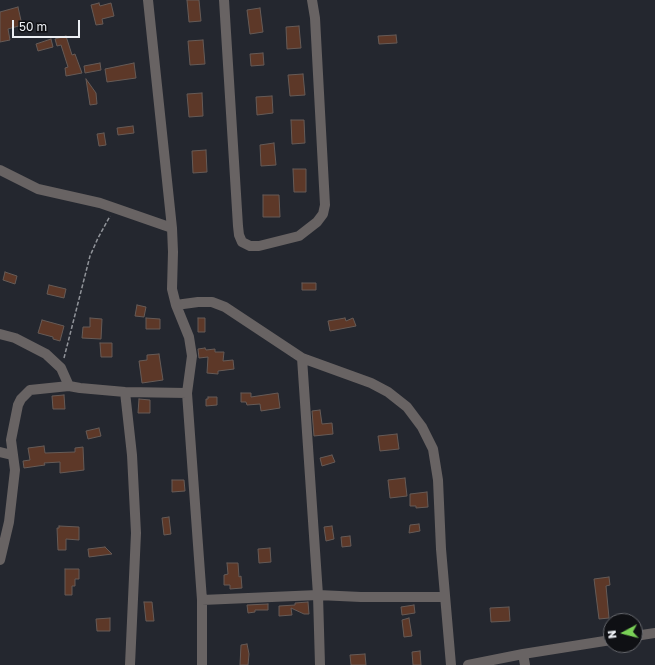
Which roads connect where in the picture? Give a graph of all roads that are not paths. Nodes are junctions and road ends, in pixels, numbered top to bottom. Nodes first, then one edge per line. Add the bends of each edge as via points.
1 (148, 0) edge
2 (224, 0) edge
3 (312, 0) edge
4 (0, 170) edge
5 (172, 228) junction
6 (176, 305) junction
7 (0, 334) edge
8 (302, 358) junction
9 (69, 386) junction
10 (125, 392) junction
11 (187, 393) junction
12 (0, 452) edge
13 (12, 455) junction
14 (0, 560) edge
15 (318, 595) junction
16 (444, 597) junction
17 (202, 600) junction
18 (655, 633) edge
19 (643, 635) edge
20 (603, 641) edge
21 (523, 654) junction
22 (130, 665) edge
23 (202, 665) edge
24 (320, 665) edge
25 (451, 665) edge
26 (468, 665) edge
27 (525, 665) edge

1 - 5 street
2 - 3 street via 239,235 242,242 250,246 259,246 299,236 323,214 315,18
4 - 5 street via 38,189 100,203
5 - 6 street via 172,288
6 - 8 street via 212,302 224,307
6 - 11 street via 189,337 192,356
7 - 9 street via 15,338 46,354 61,368
8 - 15 street
8 - 16 street via 371,383 388,392 407,407 422,427 433,449 438,480
9 - 10 street
9 - 13 street via 30,390 21,399 11,440
10 - 11 street
10 - 22 street via 132,455 136,533
11 - 17 street
12 - 13 street
13 - 14 street via 15,470 10,522
15 - 16 street
15 - 17 street
15 - 24 street
16 - 25 street
17 - 23 street
18 - 19 street
20 - 21 street
21 - 26 street
21 - 27 street

